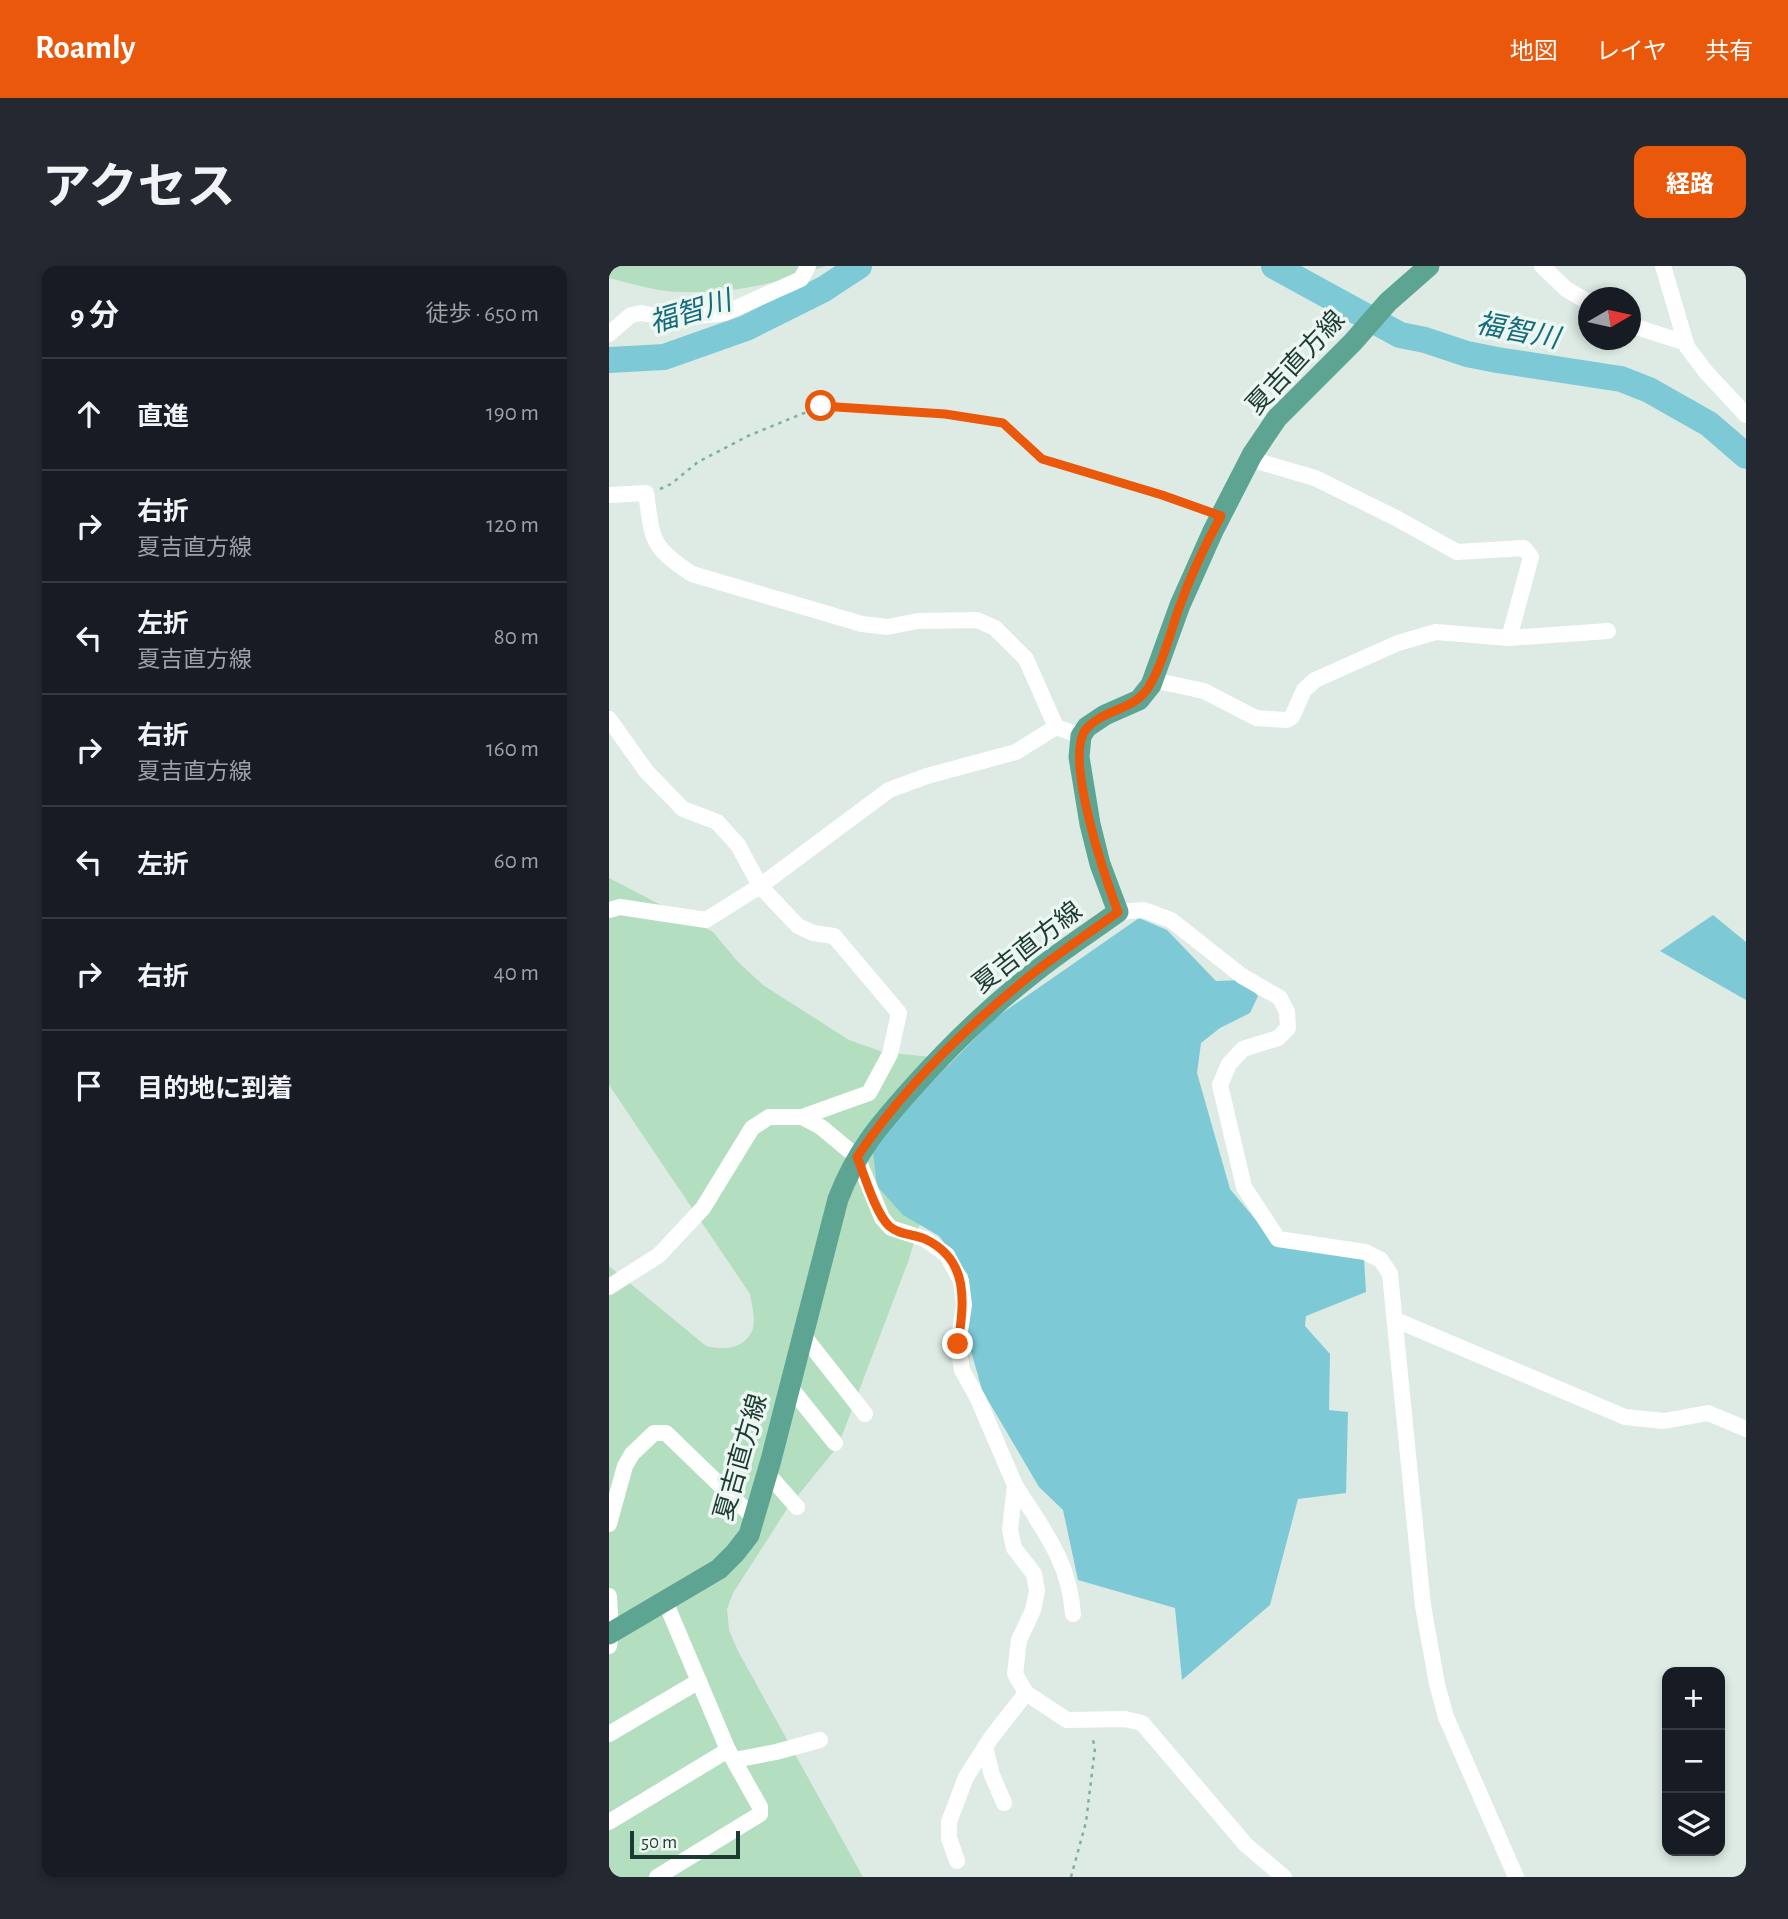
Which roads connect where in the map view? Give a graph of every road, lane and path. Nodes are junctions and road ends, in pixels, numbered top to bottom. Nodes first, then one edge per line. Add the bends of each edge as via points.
1 (808, 266) edge
2 (1429, 266) edge
3 (1542, 266) edge
4 (1663, 266) edge
5 (1578, 296) edge
6 (1641, 329) edge
7 (609, 334) edge
8 (1686, 343) junction
9 (1746, 415) edge
10 (1250, 459) junction
11 (646, 493) junction
12 (609, 495) edge
13 (1221, 516) junction
14 (1608, 631) dead end
15 (1509, 638) junction
16 (1153, 680) junction
17 (609, 719) edge
18 (1056, 727) junction
19 (1081, 736) junction
20 (760, 886) junction
21 (609, 909) edge
22 (1118, 912) junction
23 (802, 1117) junction
24 (857, 1157) junction
25 (609, 1287) edge
26 (1397, 1320) junction
27 (803, 1335) junction
28 (790, 1387) junction
29 (865, 1415) dead end
30 (1746, 1429) edge
31 (835, 1443) dead end
32 (767, 1473) junction
33 (1015, 1485) junction
34 (797, 1507) dead end
35 (754, 1518) junction
36 (609, 1524) edge
37 (609, 1596) edge
38 (665, 1601) junction
39 (1073, 1614) dead end
40 (610, 1638) edge
41 (699, 1681) junction
42 (1026, 1693) junction
43 (1087, 1719) junction
44 (609, 1734) edge
45 (820, 1740) dead end
46 (985, 1747) junction
47 (731, 1755) junction
48 (1004, 1803) dead end
49 (609, 1822) edge
50 (957, 1861) dead end
51 (657, 1877) edge
52 (1071, 1877) edge
53 (1284, 1877) edge
54 (1516, 1877) edge

1 - 7 street via 801,279 725,313 673,319 641,313 631,315
2 - 10 main road, 夏吉直方線 via 1388,302 1277,418
3 - 5 street
4 - 8 street
6 - 8 street
8 - 9 street
10 - 13 main road, 夏吉直方線
10 - 15 street via 1315,478 1457,552 1524,548 1531,557
11 - 12 street
11 - 13 path via 671,484 698,462 748,436 821,406 945,414 1003,423 1042,459
11 - 18 street via 653,540 668,558 692,574 862,625 977,620 995,628 1027,659
13 - 16 main road, 夏吉直方線 via 1180,605
14 - 15 street
15 - 16 street via 1436,632 1398,643 1315,680 1287,720 1256,718 1204,691
16 - 19 main road, 夏吉直方線 via 1139,700 1105,715
17 - 20 street via 646,771 683,809 717,822 738,845
18 - 19 street
18 - 20 street via 1016,752 889,790
19 - 22 main road, 夏吉直方線 via 1079,757 1090,824
20 - 21 street via 706,920
20 - 23 street via 798,926 834,936 899,1013 890,1054 869,1093
22 - 24 main road, 夏吉直方線 via 984,1015 879,1125
22 - 26 street via 1144,910 1171,920 1242,976 1280,998 1288,1028 1278,1038 1243,1049 1229,1064 1220,1085 1244,1187 1278,1240 1366,1252 1381,1260 1390,1274
23 - 24 street
23 - 25 street via 769,1117 752,1128 703,1208 659,1255
24 - 27 main road, 夏吉直方線 via 838,1199
24 - 33 street via 891,1228 925,1239 947,1255 961,1281 964,1305 958,1344 962,1370
26 - 30 street via 1625,1417 1664,1421 1708,1413
26 - 54 street via 1423,1606 1437,1684 1446,1717
27 - 28 main road, 夏吉直方線
27 - 29 street
28 - 31 street
28 - 32 main road, 夏吉直方線
32 - 34 street
32 - 35 main road, 夏吉直方線
33 - 39 street via 1067,1574
33 - 42 street via 1010,1530 1014,1548 1034,1574 1037,1591 1019,1640 1015,1674
35 - 36 street via 666,1433 654,1433 625,1466
35 - 38 main road, 夏吉直方線 via 749,1535 719,1569
37 - 40 street
38 - 40 main road, 夏吉直方線
38 - 41 street
41 - 44 street
41 - 47 street
42 - 43 street via 1067,1720
42 - 46 street
43 - 52 path via 1095,1748 1086,1822
43 - 53 street via 1142,1723 1246,1845
45 - 47 street via 776,1752
46 - 48 street
46 - 50 street via 966,1777 949,1822
47 - 49 street
47 - 51 street via 760,1814

